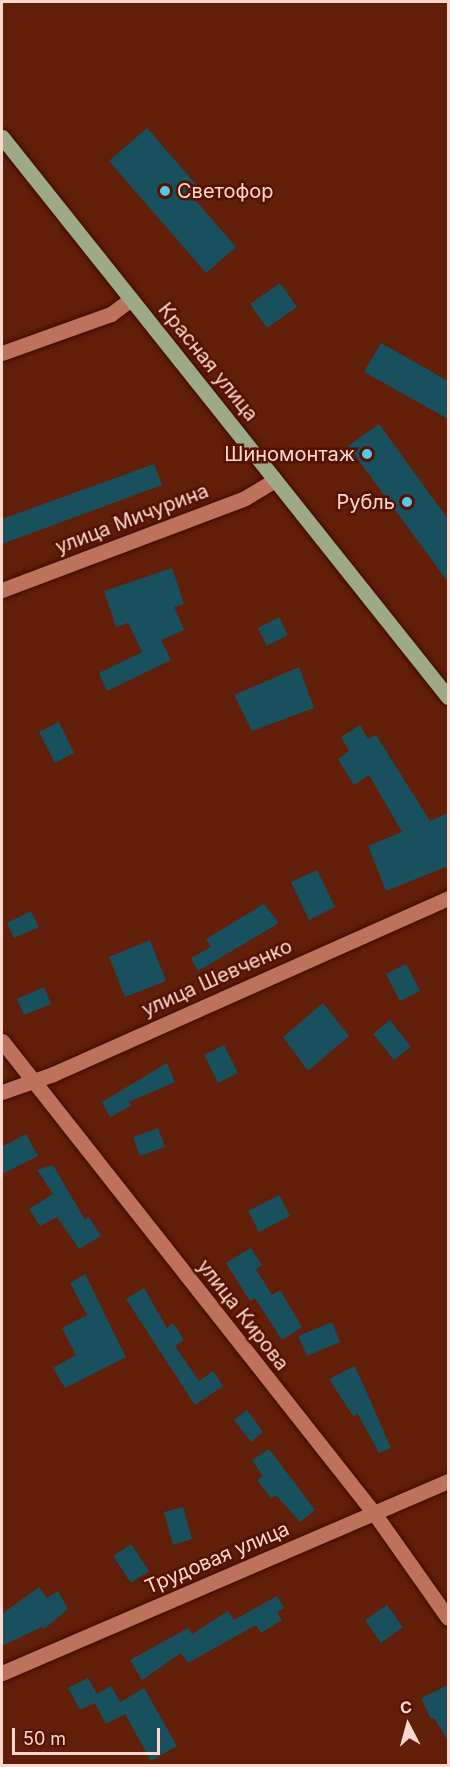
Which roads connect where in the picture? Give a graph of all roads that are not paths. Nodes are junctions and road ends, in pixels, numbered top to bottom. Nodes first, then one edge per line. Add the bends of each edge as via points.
1 (2, 137) edge
2 (131, 299) junction
3 (2, 352) edge
4 (275, 480) junction
5 (2, 590) edge
6 (448, 697) edge
7 (448, 898) edge
8 (2, 1041) edge
9 (32, 1081) junction
10 (2, 1092) edge
11 (448, 1481) edge
12 (374, 1513) junction
13 (448, 1618) edge
14 (2, 1673) edge

1 - 2 main road, Красная улица
2 - 3 street via 111,314
2 - 4 main road, Красная улица
4 - 5 street, улица Мичурина via 245,498
4 - 6 main road, Красная улица
7 - 9 street, улица Шевченко
8 - 9 street, улица Кирова
9 - 10 street, улица Шевченко
9 - 12 street, улица Кирова
11 - 12 street, Трудовая улица
12 - 13 street, улица Кирова
12 - 14 street, Трудовая улица

